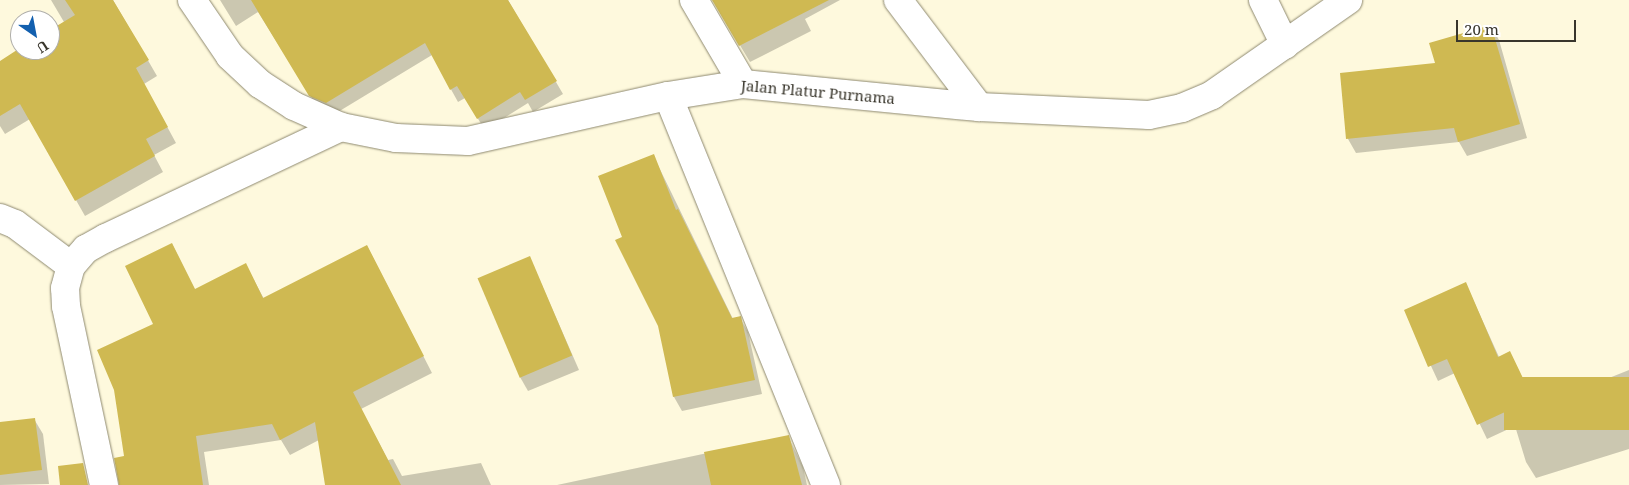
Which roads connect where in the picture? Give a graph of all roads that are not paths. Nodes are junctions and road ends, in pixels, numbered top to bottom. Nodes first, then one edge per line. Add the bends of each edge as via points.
1 (192, 0) edge
2 (694, 0) edge
3 (898, 0) edge
4 (1263, 0) edge
5 (1348, 0) edge
6 (1285, 45) junction
7 (742, 84) junction
8 (668, 96) junction
9 (979, 106) junction
10 (341, 127) junction
11 (0, 218) edge
12 (71, 266) junction
13 (104, 485) edge
14 (826, 485) edge

1 - 10 street, Jalan Platur Purnama via 230,56 260,84 294,106
2 - 7 street
3 - 9 street
4 - 6 street
5 - 6 street, Jalan Platur Purnama
6 - 9 street, Jalan Platur Purnama via 1212,95 1182,108 1150,115
7 - 8 street, Jalan Platur Purnama
7 - 9 street, Jalan Platur Purnama
8 - 10 street, Jalan Platur Purnama via 468,141 396,138
8 - 14 street
10 - 12 street via 106,238 86,249
11 - 12 street via 15,224
12 - 13 street via 66,306

